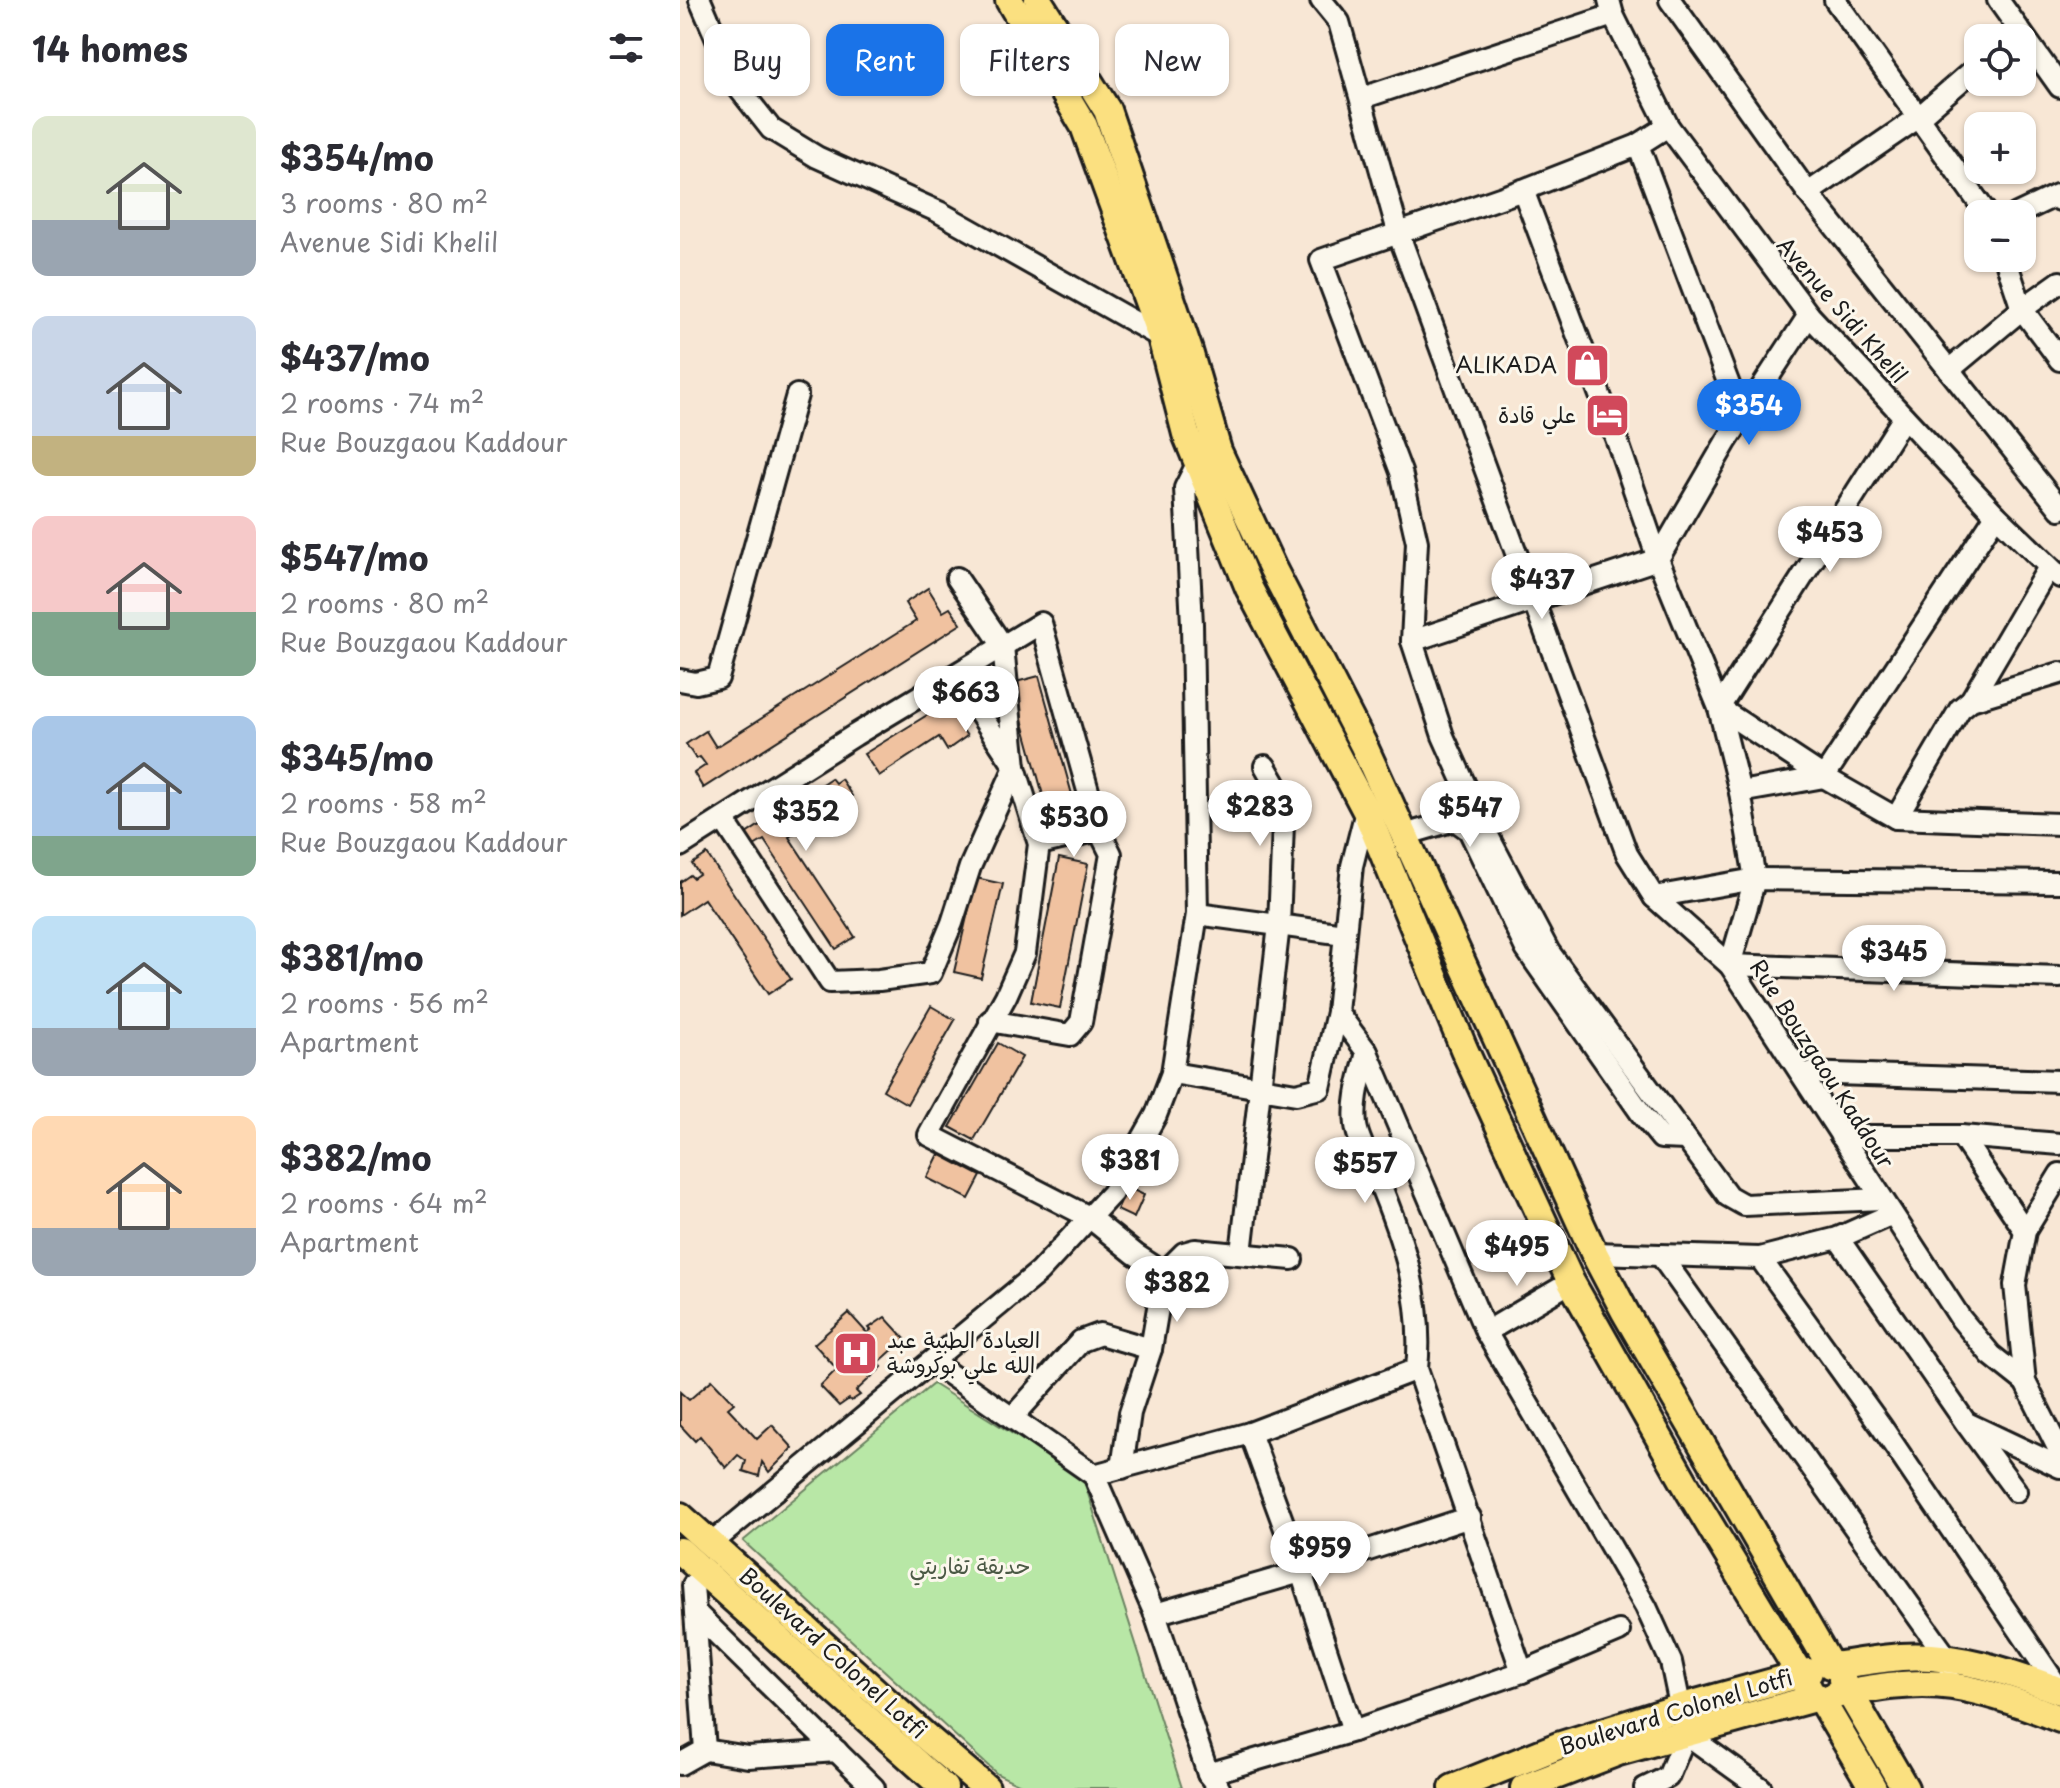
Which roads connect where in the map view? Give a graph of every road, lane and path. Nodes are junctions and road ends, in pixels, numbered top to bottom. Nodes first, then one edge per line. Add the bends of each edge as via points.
1 (700, 0) edge
2 (1009, 0) edge
3 (1038, 0) edge
4 (1321, 0) edge
5 (1670, 0) edge
6 (1835, 0) edge
7 (1998, 0) edge
8 (1611, 8) edge
9 (2011, 24) edge
10 (2036, 58) edge
11 (1964, 78) edge
12 (2060, 87) edge
13 (1362, 98) junction
14 (1919, 117) junction
15 (1668, 126) junction
16 (1638, 145) junction
17 (1523, 190) junction
18 (1808, 193) junction
19 (1977, 200) edge
20 (2060, 200) edge
21 (2036, 205) edge
22 (1399, 235) junction
23 (2010, 272) edge
24 (2060, 282) edge
25 (2022, 309) junction
26 (1809, 315) junction
27 (1161, 337) junction
28 (2060, 360) edge
29 (1949, 370) junction
30 (797, 395) dead end
31 (1904, 417) junction
32 (1742, 419) junction
33 (1208, 457) junction
34 (2060, 509) edge
35 (1996, 515) junction
36 (1658, 559) junction
37 (2054, 572) edge
38 (957, 578) dead end
39 (1535, 600) junction
40 (1412, 641) junction
41 (1003, 646) junction
42 (2060, 673) edge
43 (955, 676) junction
44 (680, 680) edge
45 (1971, 700) junction
46 (1719, 708) junction
47 (1265, 766) dead end
48 (1015, 767) junction
49 (1824, 777) junction
50 (1740, 792) junction
51 (1366, 811) junction
52 (1896, 818) junction
53 (723, 819) junction
54 (2060, 824) edge
55 (1099, 830) junction
56 (1404, 835) junction
57 (1039, 844) junction
58 (680, 846) edge
59 (1755, 879) junction
60 (2060, 882) edge
61 (1654, 897) junction
62 (1197, 914) junction
63 (1279, 925) junction
64 (1344, 934) junction
65 (1730, 965) junction
66 (2060, 977) edge
67 (1337, 1012) junction
68 (990, 1021) junction
69 (1367, 1052) junction
70 (1172, 1073) junction
71 (1802, 1073) junction
72 (2060, 1081) edge
73 (1259, 1087) junction
74 (1841, 1136) junction
75 (1961, 1136) junction
76 (1686, 1139) junction
77 (2060, 1144) edge
78 (2060, 1174) edge
79 (1887, 1207) junction
80 (1089, 1217) junction
81 (2025, 1231) junction
82 (1838, 1238) junction
83 (1241, 1253) junction
84 (1594, 1253) junction
85 (1661, 1256) junction
86 (1760, 1258) junction
87 (1292, 1259) dead end
88 (1164, 1273) junction
89 (1571, 1282) junction
90 (1486, 1332) junction
91 (1151, 1349) junction
92 (932, 1362) junction
93 (1417, 1369) junction
94 (2025, 1382) junction
95 (1012, 1418) junction
96 (1966, 1423) junction
97 (1250, 1433) junction
98 (2060, 1452) edge
99 (2060, 1467) edge
100 (1122, 1468) junction
101 (1094, 1475) junction
102 (2016, 1491) dead end
103 (680, 1516) edge
104 (1470, 1517) junction
105 (712, 1543) junction
106 (680, 1551) edge
107 (1301, 1572) junction
108 (693, 1592) edge
109 (1155, 1614) junction
110 (1619, 1631) dead end
111 (1948, 1659) junction
112 (1522, 1672) junction
113 (1824, 1683) junction
114 (1951, 1686) junction
115 (2060, 1691) edge
116 (1682, 1707) junction
117 (2060, 1719) edge
118 (1353, 1731) junction
119 (1686, 1734) junction
120 (705, 1750) junction
121 (837, 1751) junction
122 (680, 1764) edge
123 (1729, 1767) junction
124 (1213, 1781) edge
125 (1671, 1783) edge
126 (874, 1788) edge
127 (944, 1788) edge
128 (986, 1788) edge
129 (1453, 1788) edge
130 (1524, 1788) edge
131 (1645, 1788) edge
132 (1734, 1788) edge
133 (1761, 1788) edge
134 (1873, 1788) edge
135 (1905, 1788) edge

1 - 27 street via 737,86 771,129 817,157 939,212
2 - 27 main road via 1084,126
3 - 33 main road via 1107,110 1189,351
4 - 13 street, Rue Bouzgaou Kaddour via 1339,22
5 - 18 street, Avenue Sidi Khelil
6 - 14 street
7 - 9 street
8 - 13 street
8 - 15 street, Avenue Sidi Khelil
10 - 12 street
11 - 14 street
13 - 22 street, Rue Bouzgaou Kaddour
14 - 18 street
14 - 19 street
15 - 16 street
15 - 26 street, Avenue Sidi Khelil
16 - 17 street
16 - 32 street
17 - 22 street
17 - 36 street
18 - 29 street, Avenue Sidi Khelil
20 - 21 street via 2057,195
22 - 39 street, Rue Bouzgaou Kaddour
22 - 40 street via 1321,260 1401,472 1417,542
23 - 25 street
24 - 25 street
25 - 28 street
25 - 29 street
26 - 31 street, Avenue Sidi Khelil
26 - 32 street
27 - 33 main road via 1186,434
29 - 34 street, Avenue Sidi Khelil
30 - 44 street via 718,678
31 - 35 street, Avenue Sidi Khelil
31 - 46 street
32 - 36 street
33 - 51 main road via 1249,588
33 - 56 main road via 1272,567
33 - 62 street via 1185,488
35 - 37 street, Avenue Sidi Khelil
35 - 49 street
36 - 39 street
36 - 46 street
37 - 45 street
38 - 41 street
39 - 40 street
39 - 61 street, Rue Bouzgaou Kaddour via 1627,854
40 - 76 street via 1443,736 1549,952
41 - 43 street
41 - 48 street
41 - 55 street via 1041,623
42 - 45 street
43 - 48 street
43 - 53 street
45 - 52 street via 1960,709
46 - 49 street
46 - 50 street
47 - 63 street via 1284,799
48 - 53 street via 931,973 830,982
48 - 57 street
49 - 50 street
49 - 52 street
50 - 59 street
51 - 64 street via 1352,866
51 - 89 main road via 1464,1049
52 - 54 street
53 - 58 street
55 - 57 street
55 - 68 street via 1111,854 1081,1022 1070,1035
56 - 76 street via 1455,820 1469,830 1526,949 1643,1116 1661,1138
56 - 84 main road
57 - 68 street via 1025,953
59 - 60 street
59 - 61 street
59 - 65 street
61 - 65 street, Rue Bouzgaou Kaddour
62 - 63 street
62 - 70 street
63 - 64 street
63 - 73 street
64 - 67 street
65 - 66 street
65 - 71 street, Rue Bouzgaou Kaddour
67 - 69 street
67 - 73 street via 1320,1088 1296,1094
68 - 80 street via 929,1135
69 - 90 street
69 - 93 street via 1355,1097 1356,1129 1407,1257 1421,1337
70 - 73 street
70 - 80 street via 1134,1156 1112,1193
71 - 72 street
71 - 74 street, Rue Bouzgaou Kaddour
73 - 83 street
74 - 75 street
74 - 79 street, Rue Bouzgaou Kaddour
75 - 77 street
75 - 81 street
76 - 79 street via 1728,1196 1744,1205
78 - 81 street
79 - 82 street
79 - 94 street, Rue Bouzgaou Kaddour via 1961,1319 1991,1355
80 - 88 street
80 - 92 street via 1039,1272
81 - 94 street via 2015,1285
82 - 86 street
82 - 96 street
83 - 87 street
83 - 88 street via 1195,1250 1184,1253
84 - 85 street
84 - 113 main road
85 - 86 street
85 - 111 street
86 - 115 street
88 - 91 street
89 - 90 street
89 - 113 main road via 1691,1494
90 - 116 street via 1646,1607 1671,1662
91 - 95 street via 1100,1334 1081,1341
91 - 100 street via 1130,1413
92 - 95 street
92 - 105 street
93 - 97 street
93 - 104 street
94 - 98 street
95 - 101 street
96 - 99 street
96 - 102 street
97 - 100 street
97 - 107 street
100 - 101 street
101 - 109 street
103 - 105 main road, Boulevard Colonel Lotfi
104 - 107 street
104 - 112 street
105 - 128 main road, Boulevard Colonel Lotfi
106 - 108 main road, Boulevard Colonel Lotfi
107 - 109 street
107 - 118 street
108 - 120 street
108 - 121 street
108 - 127 main road, Boulevard Colonel Lotfi
109 - 124 street
110 - 112 street
111 - 113 main road via 1903,1657
111 - 114 street
111 - 115 main road
112 - 118 street
113 - 114 main road
113 - 116 main road, Boulevard Colonel Lotfi
113 - 119 main road, Boulevard Colonel Lotfi
113 - 134 main road
113 - 135 main road
114 - 117 main road
116 - 119 street
116 - 129 main road, Boulevard Colonel Lotfi via 1558,1746
118 - 124 street
119 - 123 street
119 - 125 street
119 - 130 main road, Boulevard Colonel Lotfi via 1618,1752
120 - 121 street via 748,1757
120 - 122 street
121 - 126 street
123 - 132 street
123 - 133 street
125 - 131 street

